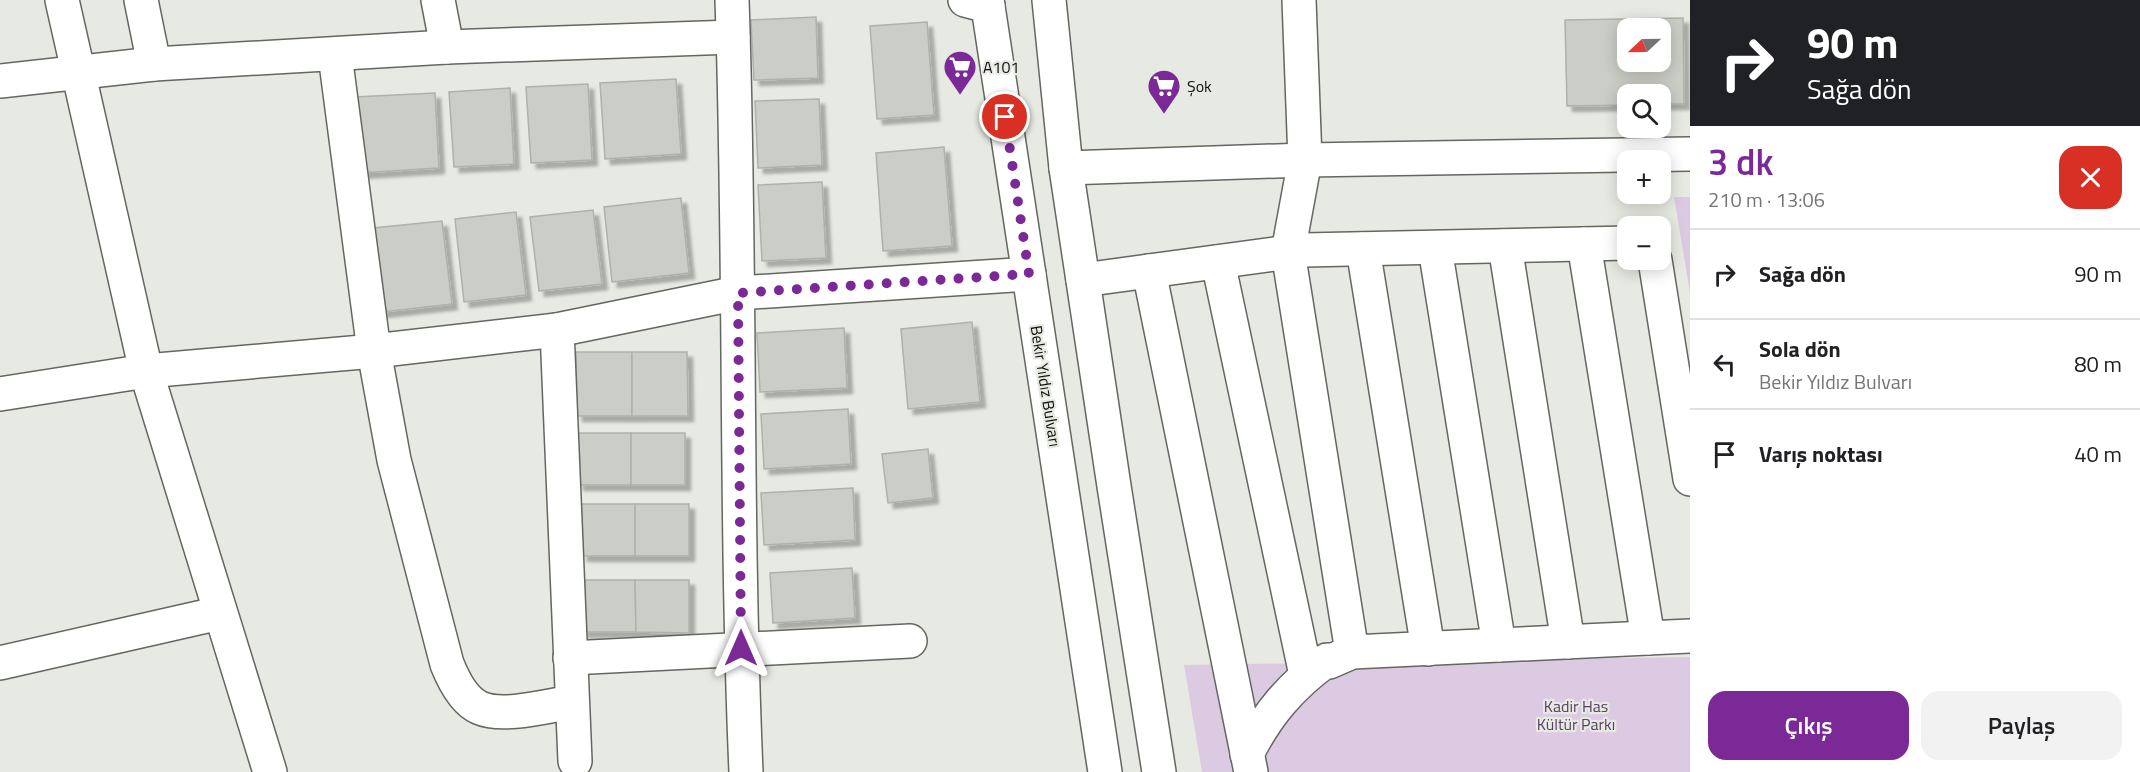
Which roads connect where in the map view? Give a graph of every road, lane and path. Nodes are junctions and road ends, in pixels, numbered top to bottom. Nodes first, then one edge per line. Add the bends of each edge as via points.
1 (62, 0) edge
2 (141, 0) edge
3 (438, 0) edge
4 (732, 0) edge
5 (1049, 0) edge
6 (1299, 0) edge
7 (980, 2) edge
8 (734, 37) junction
9 (447, 46) junction
10 (335, 55) junction
11 (154, 64) junction
12 (77, 71) junction
13 (0, 81) edge
14 (1690, 154) edge
15 (1305, 160) junction
16 (1066, 168) junction
17 (1617, 243) edge
18 (1584, 244) junction
19 (1505, 246) junction
20 (1435, 248) junction
21 (1364, 249) junction
22 (1288, 252) junction
23 (1218, 262) junction
24 (1657, 270) edge
25 (1149, 271) junction
26 (1029, 274) junction
27 (1083, 280) junction
28 (738, 293) junction
29 (557, 330) junction
30 (374, 351) junction
31 (146, 371) junction
32 (0, 394) edge
33 (1690, 479) edge
34 (220, 613) junction
35 (1690, 636) edge
36 (1647, 638) junction
37 (910, 641) dead end
38 (1568, 642) junction
39 (1499, 645) junction
40 (741, 648) junction
41 (1428, 649) junction
42 (1352, 652) junction
43 (570, 658) junction
44 (0, 663) edge
45 (1306, 675) junction
46 (572, 702) junction
47 (574, 761) dead end
48 (1249, 763) edge
49 (270, 772) edge
50 (746, 772) edge
51 (1106, 772) edge
52 (1159, 772) edge

1 - 12 street
2 - 11 street
3 - 9 street
4 - 8 street
5 - 16 street
6 - 15 street
7 - 26 street, Bekir Yıldız Bulvarı
8 - 9 street
8 - 28 street
9 - 10 street
10 - 11 street
10 - 30 street
11 - 12 street
12 - 13 street
12 - 31 street
14 - 15 street
15 - 16 street
15 - 22 street
16 - 27 street
17 - 18 street
18 - 19 street
18 - 36 street
19 - 20 street
19 - 38 street
20 - 21 street
20 - 39 street
21 - 22 street
21 - 41 street
22 - 23 street
22 - 42 street
23 - 25 street
23 - 45 street
24 - 33 street
25 - 27 street
25 - 48 street
26 - 28 street
26 - 51 street, Bekir Yıldız Bulvarı
27 - 52 street
28 - 29 street
28 - 40 street
29 - 30 street
29 - 43 street
30 - 31 street
30 - 46 street via 393,460 453,678 479,708 504,712
31 - 32 street
31 - 34 street
34 - 44 street
34 - 49 street
35 - 36 street
36 - 38 street
37 - 40 street
38 - 39 street
39 - 41 street
40 - 43 street
40 - 50 street
41 - 42 street
42 - 45 street via 1327,660
43 - 46 street
45 - 48 street via 1258,731
46 - 47 street

